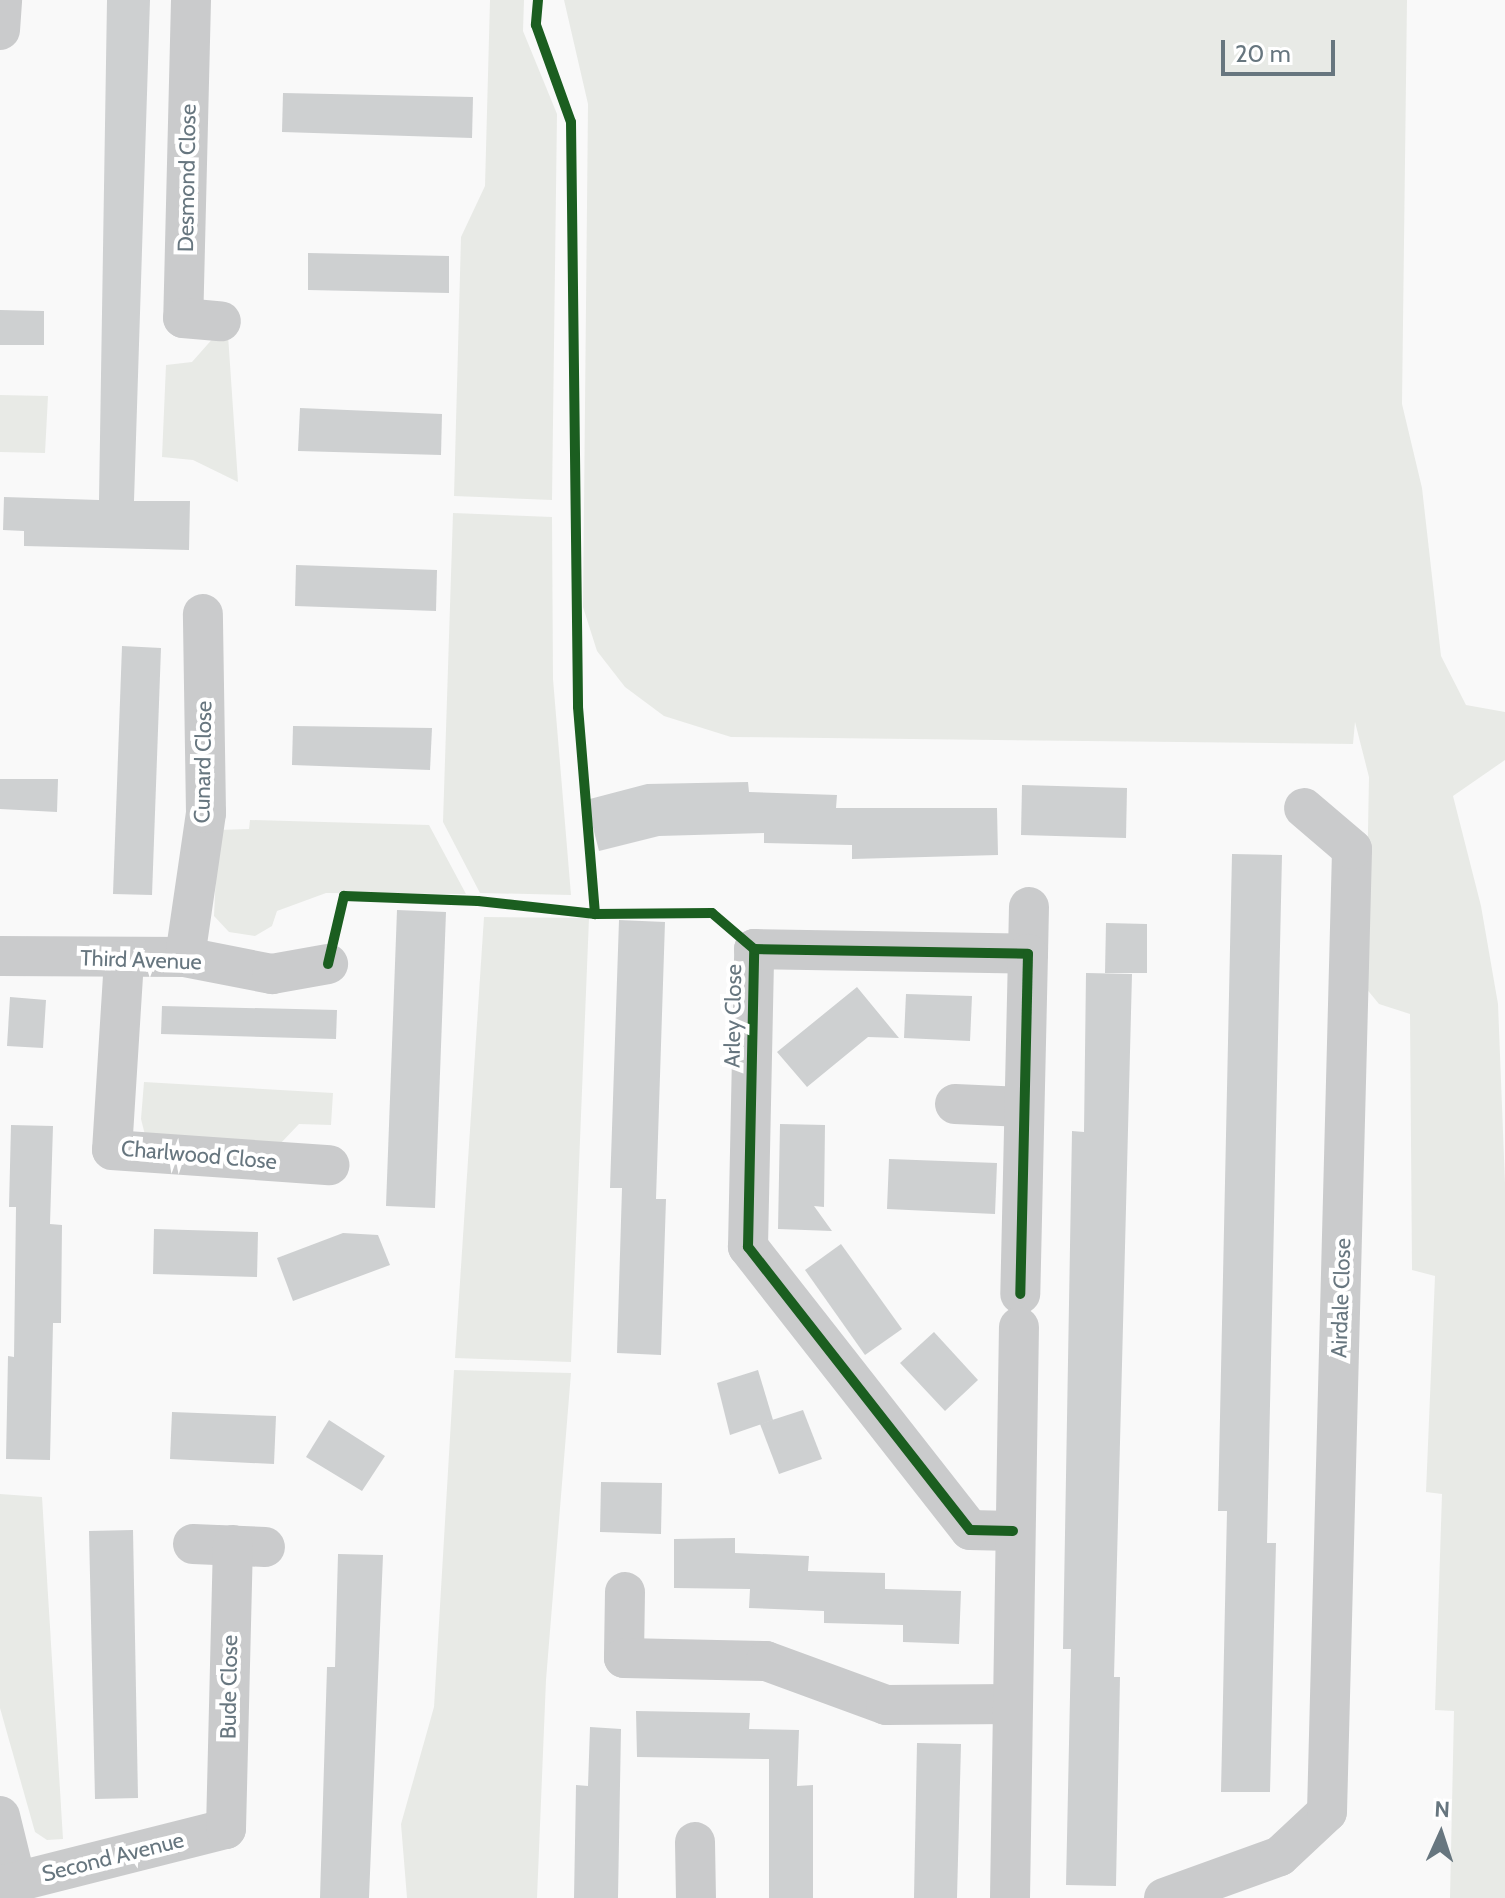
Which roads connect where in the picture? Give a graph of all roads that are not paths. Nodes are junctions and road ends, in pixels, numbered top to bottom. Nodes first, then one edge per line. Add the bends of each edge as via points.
1 (2, 0) edge
2 (191, 0) edge
3 (0, 30) edge
4 (221, 321) dead end
5 (203, 614) dead end
6 (1304, 808) dead end
7 (1029, 907) dead end
8 (1028, 954) junction
9 (0, 956) edge
10 (185, 957) junction
11 (124, 960) junction
12 (328, 964) dead end
13 (955, 1104) dead end
14 (1024, 1107) junction
15 (329, 1165) dead end
16 (1013, 1531) junction
17 (193, 1544) dead end
18 (625, 1592) dead end
19 (1011, 1704) junction
20 (0, 1816) edge
21 (226, 1829) joint
22 (695, 1842) dead end
23 (8, 1884) edge
24 (696, 1898) edge
25 (1010, 1898) edge
26 (1164, 1898) edge

1 - 3 street
2 - 4 street, Desmond Close via 183,318
5 - 10 street, Cunard Close via 206,813
6 - 26 street, Airdale Close via 1352,849 1327,1812 1280,1856
7 - 8 street
8 - 14 street
8 - 16 street, Arley Close via 754,949 748,1247 970,1530
9 - 11 street, Third Avenue
10 - 11 street, Third Avenue
10 - 12 street, Third Avenue via 272,974
11 - 15 street, Charlwood Close via 112,1150
13 - 14 street
14 - 16 street
16 - 19 street
17 - 21 street, Bude Close via 249,1546
18 - 19 street via 624,1658 766,1661 886,1705
19 - 25 street
20 - 23 street
21 - 23 street, Second Avenue
22 - 24 street

